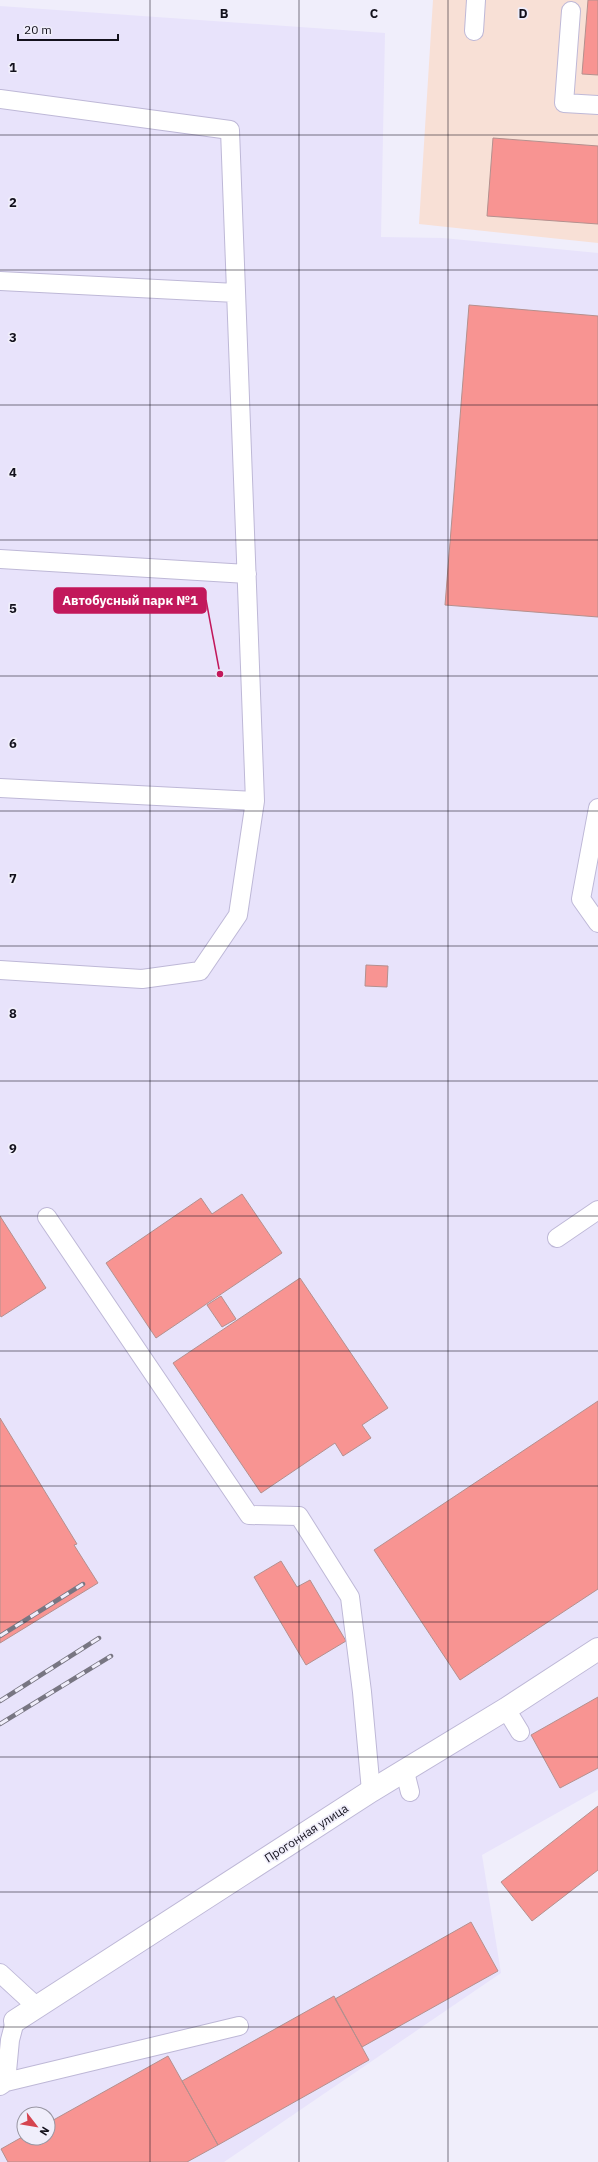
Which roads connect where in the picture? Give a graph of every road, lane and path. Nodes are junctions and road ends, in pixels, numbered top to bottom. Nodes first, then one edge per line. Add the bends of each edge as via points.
1 (476, 0) edge
2 (571, 11) dead end
3 (474, 31) dead end
4 (0, 99) edge
5 (598, 105) edge
6 (0, 280) edge
7 (236, 293) junction
8 (0, 559) edge
9 (247, 574) junction
10 (0, 788) edge
11 (255, 801) junction
12 (598, 808) edge
13 (598, 887) edge
14 (581, 899) junction
15 (598, 923) edge
16 (0, 970) edge
17 (598, 1210) edge
18 (47, 1216) dead end
19 (557, 1238) dead end
20 (598, 1649) edge
21 (506, 1709) junction
22 (520, 1732) dead end
23 (371, 1791) junction
24 (0, 1973) edge
25 (37, 2007) junction
26 (8, 2025) edge
27 (239, 2026) dead end
28 (3, 2084) edge

1 - 3 lane
2 - 5 lane via 564,103
4 - 7 lane via 230,130
6 - 7 lane
7 - 9 lane
8 - 9 lane
9 - 11 lane
10 - 11 lane
11 - 16 lane via 238,915 200,971 142,979
12 - 14 lane
13 - 14 lane
14 - 15 lane
17 - 19 lane
18 - 23 lane via 249,1515 299,1516 350,1596
20 - 21 street, Прогонная улица
21 - 22 lane
21 - 23 street, Прогонная улица via 408,1782
23 - 25 street, Прогонная улица
24 - 25 lane
25 - 26 street, Прогонная улица
26 - 28 lane via 10,2040
27 - 28 lane

